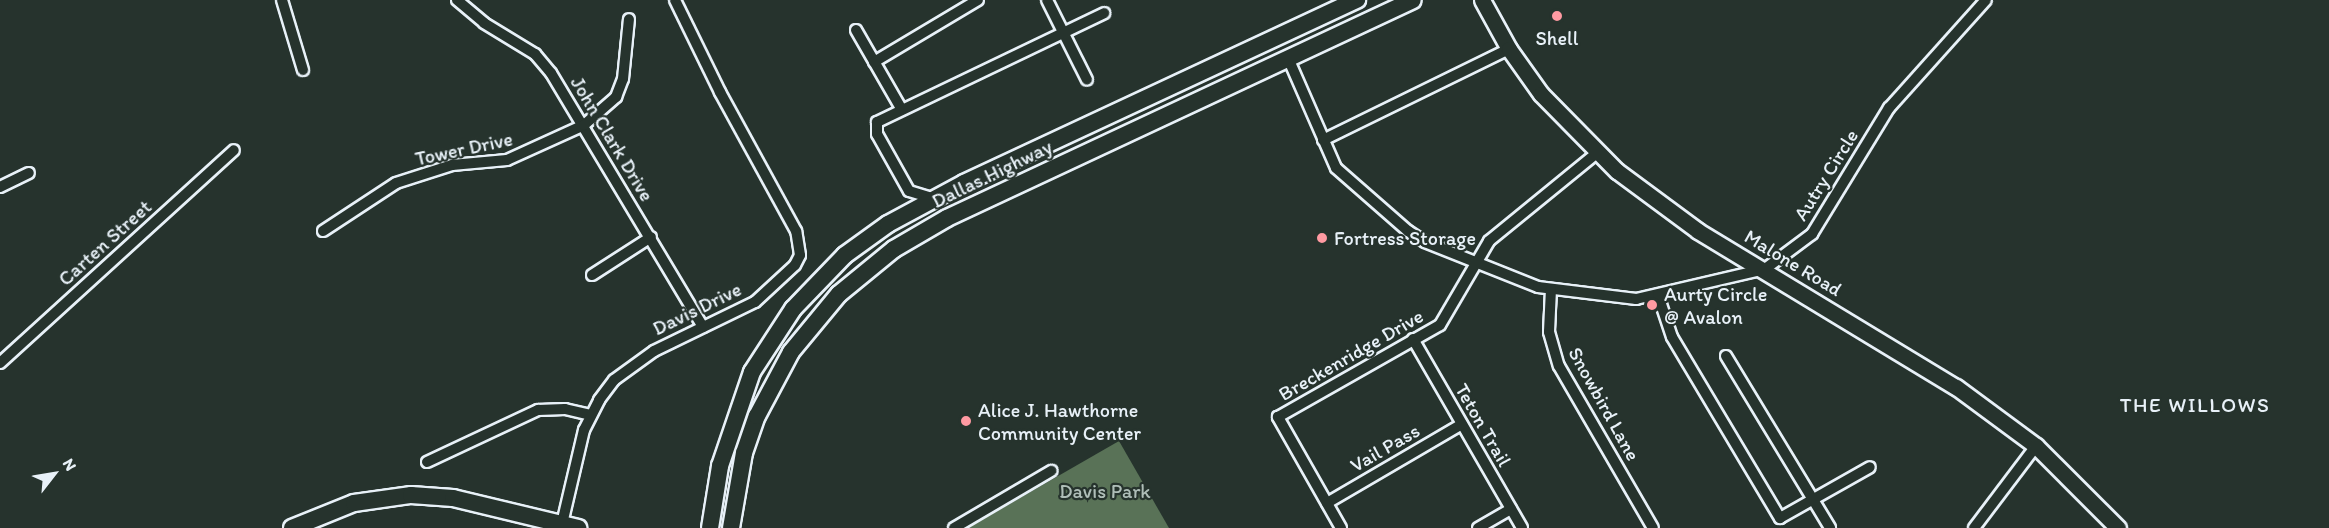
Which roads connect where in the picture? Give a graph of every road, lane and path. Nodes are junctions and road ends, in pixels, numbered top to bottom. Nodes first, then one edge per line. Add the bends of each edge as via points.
1 (282, 0) edge
2 (457, 0) edge
3 (675, 0) edge
4 (978, 0) edge
5 (1047, 0) edge
6 (1357, 0) edge
7 (1413, 0) edge
8 (1482, 0) edge
9 (1986, 0) edge
10 (1104, 13) dead end
11 (629, 19) dead end
12 (856, 30) dead end
13 (1064, 33) junction
14 (1509, 48) junction
15 (1288, 58) junction
16 (874, 62) junction
17 (303, 70) dead end
18 (1087, 80) dead end
19 (902, 110) junction
20 (584, 125) junction
21 (1323, 140) junction
22 (234, 150) dead end
23 (1598, 153) junction
24 (29, 173) dead end
25 (0, 187) edge
26 (909, 191) junction
27 (934, 198) junction
28 (901, 216) junction
29 (323, 231) dead end
30 (651, 237) junction
31 (1474, 261) junction
32 (1765, 269) junction
33 (592, 275) dead end
34 (1551, 289) junction
35 (1658, 295) junction
36 (703, 327) junction
37 (1413, 339) junction
38 (1726, 356) dead end
39 (0, 363) edge
40 (590, 415) junction
41 (1462, 424) junction
42 (2036, 446) junction
43 (427, 462) dead end
44 (1870, 467) dead end
45 (1052, 471) dead end
46 (714, 496) junction
47 (1813, 500) junction
48 (1327, 503) junction
49 (1511, 509) junction
50 (561, 526) edge
51 (292, 528) edge
52 (578, 528) edge
53 (698, 528) edge
54 (710, 528) edge
55 (731, 528) edge
56 (954, 528) edge
57 (1341, 528) edge
58 (1478, 528) edge
59 (1522, 528) edge
60 (1653, 528) edge
61 (1830, 528) edge
62 (1974, 528) edge
63 (2118, 528) edge

1 - 17 street
2 - 20 street, John Clark Drive via 484,23 535,54
3 - 36 street, Davis Drive via 800,243 795,265 761,297
4 - 16 street
5 - 13 street
6 - 27 main road, Dallas Highway
7 - 15 main road, Dallas Highway
8 - 14 street, Malone Road
9 - 32 street, Autry Circle via 1889,108 1812,234
10 - 13 street
11 - 20 street, Tower Drive via 623,79 616,97
12 - 16 street
13 - 18 street
13 - 19 street
14 - 21 street
14 - 23 street, Malone Road via 1541,94
15 - 21 street, Autry Circle
15 - 55 main road, Dallas Highway via 947,218 894,249 846,288 804,333 771,386 744,453
16 - 19 street
19 - 26 street via 876,126
20 - 29 street, Tower Drive via 507,160 452,165 396,183
20 - 30 street, John Clark Drive
21 - 31 street, Autry Circle via 1336,168 1400,225 1425,242
22 - 39 street, Carten Street
23 - 31 street, Breckenridge Drive via 1489,241
23 - 32 street, Malone Road via 1658,204
24 - 25 street
26 - 27 street via 917,197
26 - 28 street via 907,208
27 - 28 main road, Dallas Highway
28 - 46 main road, Dallas Highway via 845,255 806,294 774,337 741,400
30 - 33 street
30 - 36 street, John Clark Drive
31 - 34 street, Autry Circle
31 - 37 street, Breckenridge Drive via 1460,294 1440,325
32 - 35 street, Autry Circle
32 - 42 street, Malone Road via 1956,387
34 - 35 street, Autry Circle via 1636,299
34 - 60 street, Snowbird Lane via 1549,332 1558,366
35 - 47 street via 1672,337 1780,518
36 - 40 street, Davis Drive via 624,370
37 - 41 street, Teton Trail
37 - 48 street, Breckenridge Drive via 1278,417
38 - 47 street
40 - 43 street via 565,409 538,410
40 - 50 street, Davis Drive
41 - 48 street, Vail Pass
41 - 49 street, Teton Trail
42 - 62 street
42 - 63 street, Malone Road
44 - 47 street
45 - 56 street
46 - 53 main road
46 - 54 main road, Dallas Highway
47 - 61 street
48 - 57 street, Breckenridge Drive
49 - 58 street
49 - 59 street, Teton Trail
50 - 51 main road via 453,498 411,495 354,503
50 - 52 main road

